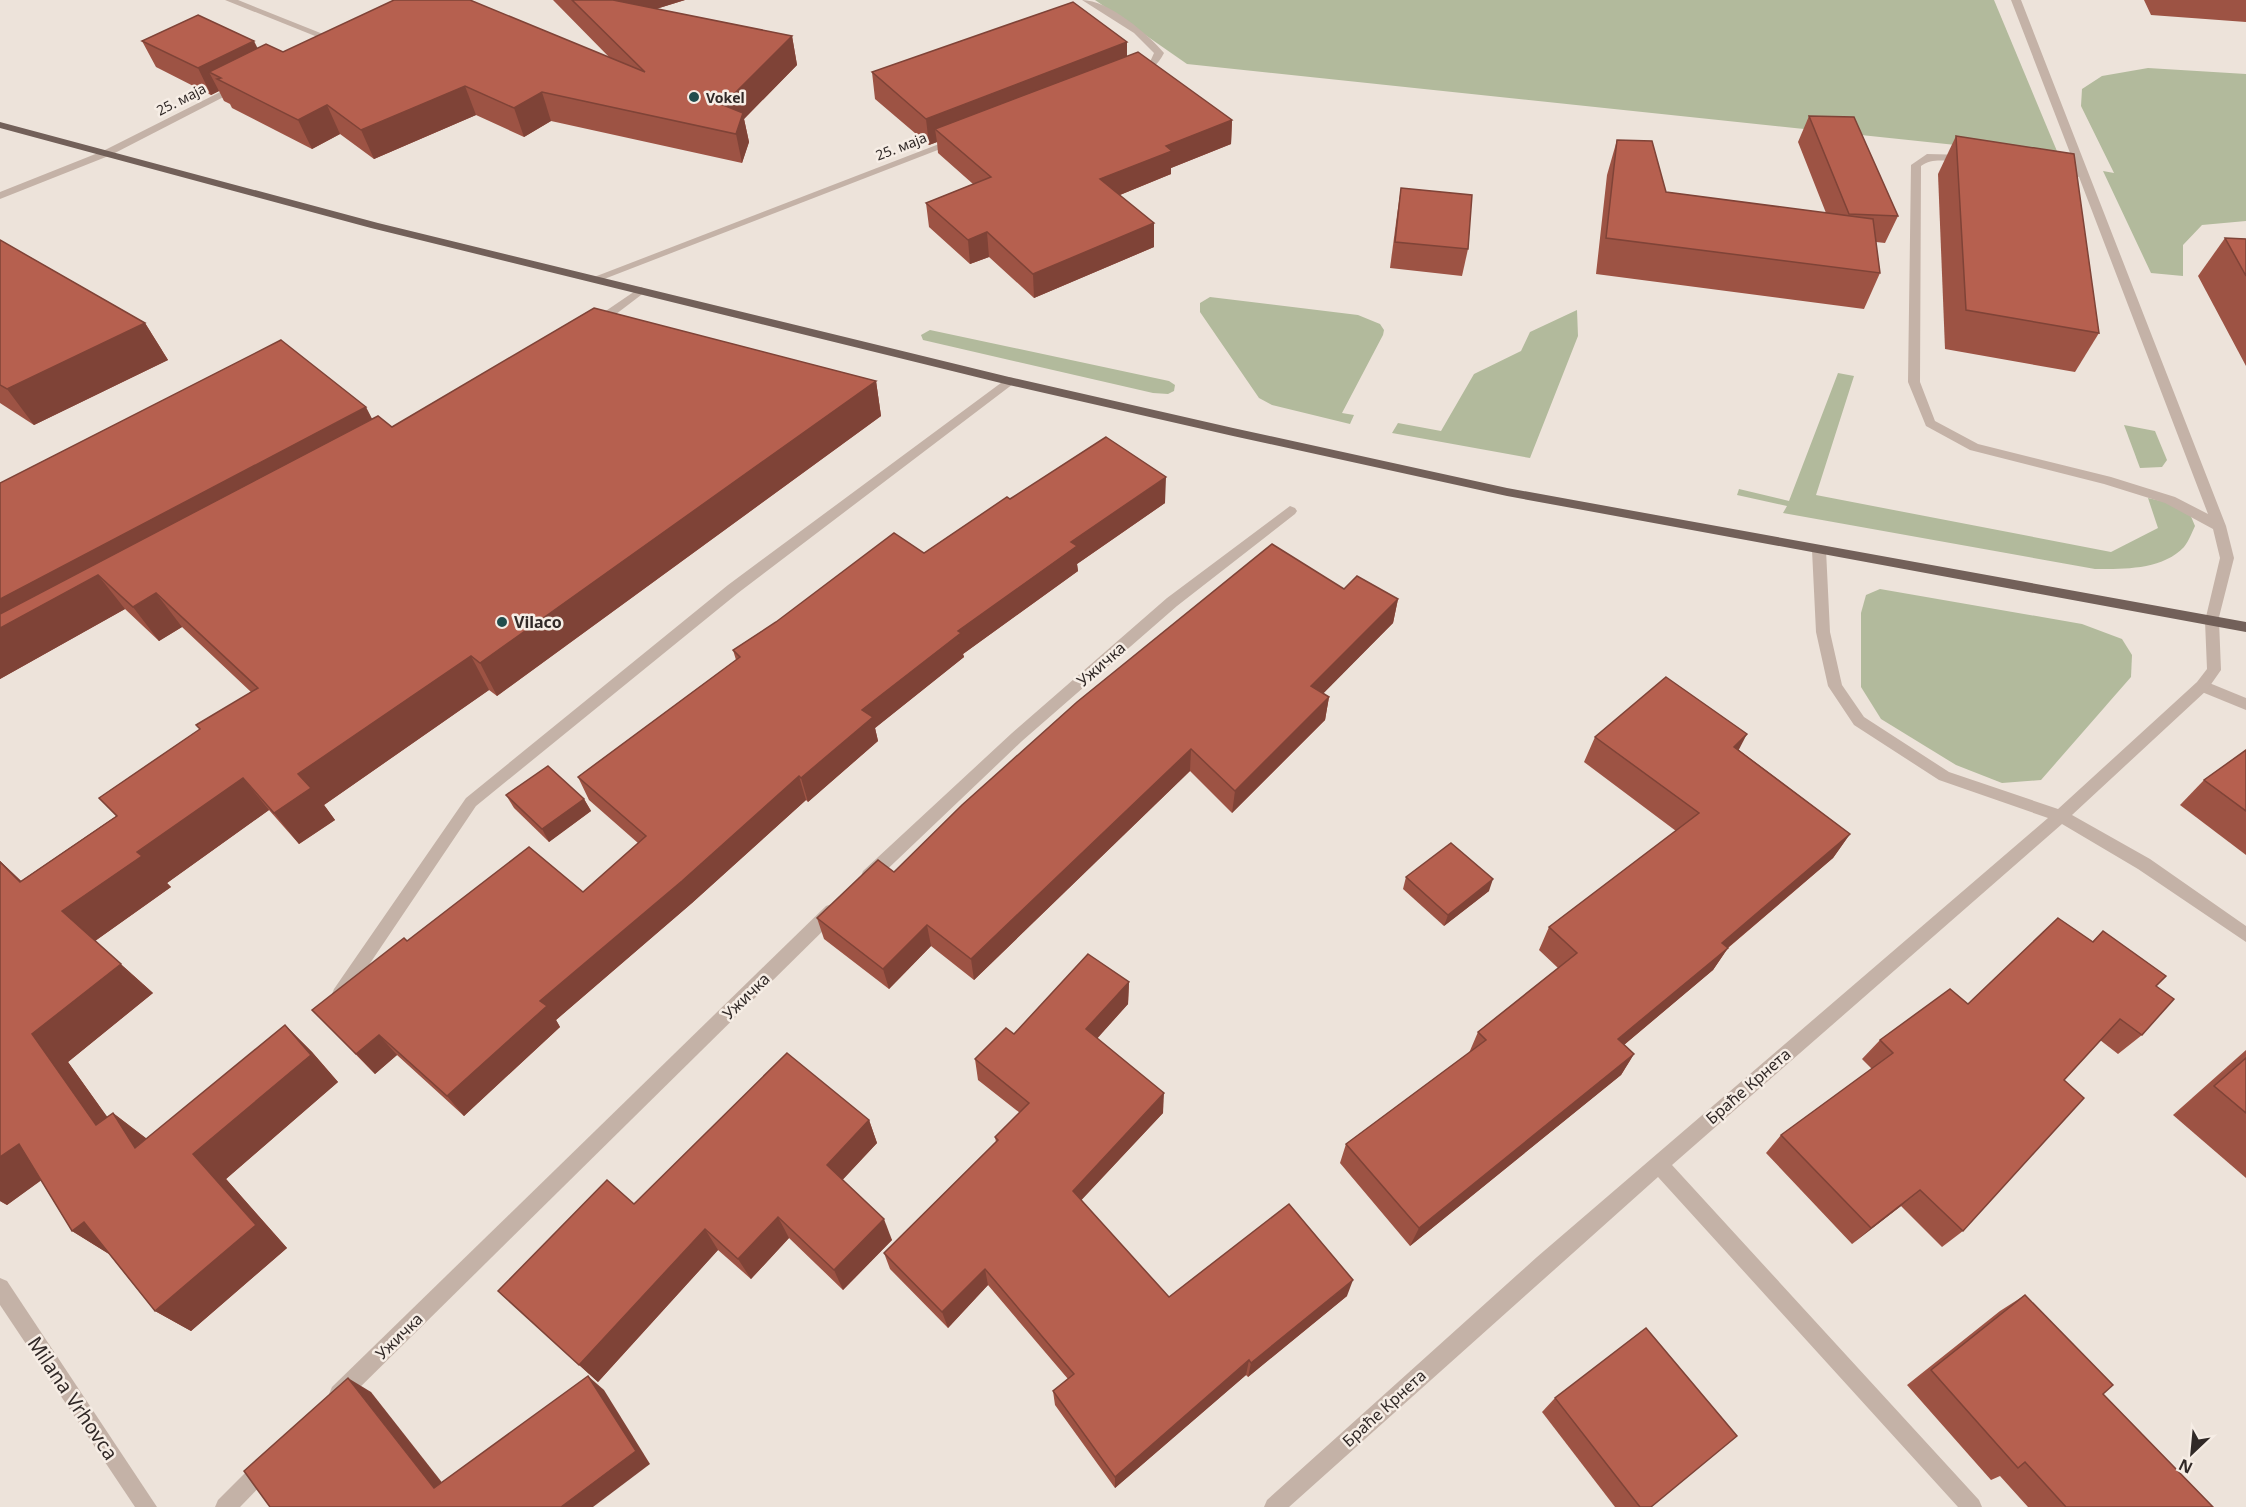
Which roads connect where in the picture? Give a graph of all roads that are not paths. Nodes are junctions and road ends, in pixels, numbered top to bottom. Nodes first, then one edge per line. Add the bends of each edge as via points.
1 (230, 0) edge
2 (1086, 0) edge
3 (2016, 0) edge
4 (344, 35) edge
5 (333, 40) junction
6 (314, 49) edge
7 (1129, 75) edge
8 (244, 83) edge
9 (0, 125) edge
10 (973, 135) edge
11 (107, 153) junction
12 (1973, 158) edge
13 (2040, 168) edge
14 (2084, 175) junction
15 (0, 196) edge
16 (595, 279) junction
17 (641, 290) junction
18 (588, 329) edge
19 (1009, 381) junction
20 (1290, 510) dead end
21 (2218, 526) junction
22 (1819, 550) junction
23 (2212, 621) junction
24 (2246, 627) edge
25 (2202, 686) junction
26 (2246, 704) edge
27 (2061, 816) junction
28 (860, 885) edge
29 (843, 901) edge
30 (2246, 935) edge
31 (340, 994) edge
32 (1659, 1164) junction
33 (0, 1288) edge
34 (326, 1407) edge
35 (275, 1457) edge
36 (147, 1507) edge
37 (225, 1507) edge
38 (1274, 1507) edge
39 (1972, 1507) edge

1 - 5 street
2 - 7 street via 1137,31 1159,53 1154,64
3 - 14 street
4 - 5 street
5 - 6 street
8 - 11 street, 25. маја
9 - 11 main road
10 - 16 street, 25. маја
11 - 15 street, 25. маја
11 - 16 main road via 375,226
12 - 21 street via 1927,157 1916,165 1914,382 1930,423 1974,447 2170,500
13 - 14 street
14 - 21 street
16 - 17 main road
17 - 18 street
17 - 19 main road
19 - 22 main road via 1507,492
19 - 31 street via 733,589 471,802
20 - 28 street, Ужичка via 1172,602 1017,737
21 - 23 street via 2227,558
22 - 23 main road
22 - 27 street via 1823,632 1835,686 1859,721 1944,776
23 - 24 main road
23 - 25 street via 2214,670
25 - 26 street
25 - 27 street, Браће Крнета
27 - 30 street via 2144,864
27 - 32 street, Браће Крнета
29 - 34 street, Ужичка
32 - 38 street, Браће Крнета
32 - 39 street
33 - 36 street, Milana Vrhovca
35 - 37 street

